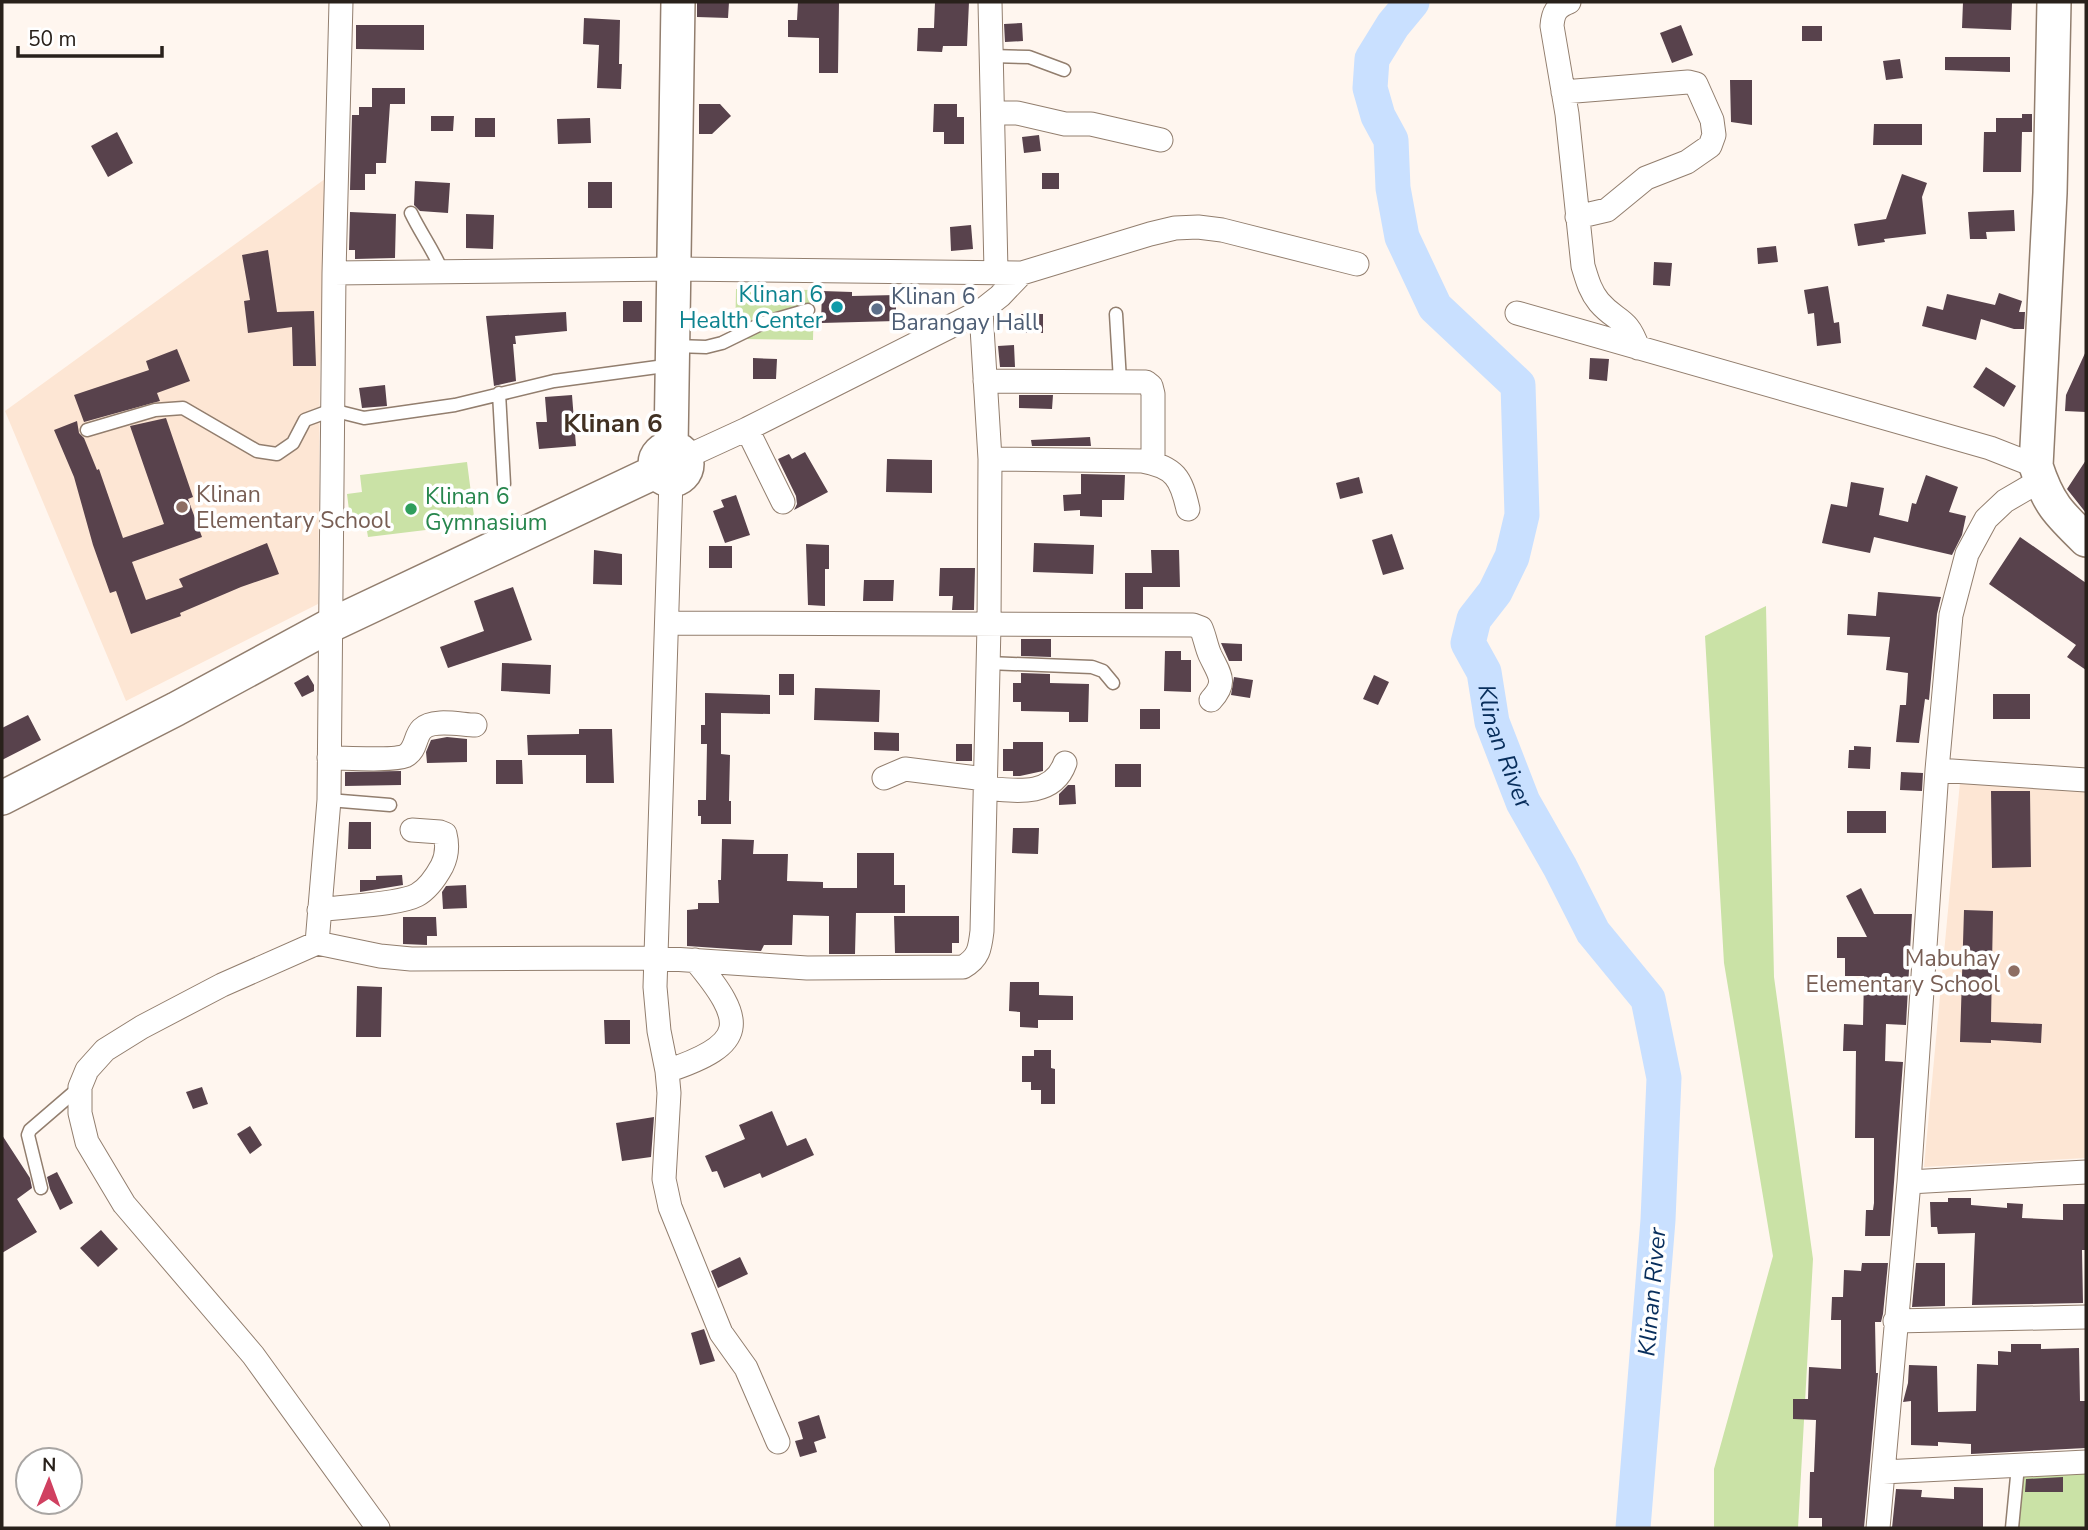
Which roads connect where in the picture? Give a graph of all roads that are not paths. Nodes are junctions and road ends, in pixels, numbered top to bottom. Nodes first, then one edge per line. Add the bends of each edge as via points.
1 (341, 2) edge
2 (678, 2) edge
3 (990, 2) edge
4 (1569, 2) edge
5 (2054, 2) edge
6 (991, 56) junction
7 (1064, 70) dead end
8 (1563, 92) junction
9 (993, 113) junction
10 (1161, 140) dead end
11 (411, 213) dead end
12 (1577, 218) junction
13 (1357, 264) dead end
14 (674, 270) junction
15 (442, 271) junction
16 (996, 271) junction
17 (334, 273) junction
18 (1022, 273) junction
19 (808, 310) dead end
20 (981, 310) junction
21 (1517, 313) dead end
22 (1115, 314) dead end
23 (1638, 348) junction
24 (673, 355) junction
25 (985, 381) junction
26 (1120, 381) junction
27 (499, 393) junction
28 (332, 410) junction
29 (747, 429) junction
30 (87, 430) dead end
31 (990, 459) junction
32 (1153, 463) junction
33 (671, 464) junction
34 (2038, 473) junction
35 (504, 485) dead end
36 (783, 502) dead end
37 (1188, 509) dead end
38 (2086, 540) edge
39 (667, 623) junction
40 (331, 625) junction
41 (989, 625) junction
42 (988, 663) junction
43 (1113, 683) dead end
44 (1211, 700) dead end
45 (475, 725) dead end
46 (329, 758) junction
47 (1065, 763) dead end
48 (1937, 770) junction
49 (884, 778) dead end
50 (2086, 780) edge
51 (985, 783) junction
52 (2, 798) edge
53 (328, 800) junction
54 (390, 805) dead end
55 (412, 830) dead end
56 (319, 910) junction
57 (317, 943) junction
58 (657, 958) junction
59 (695, 960) junction
60 (667, 1071) junction
61 (80, 1087) junction
62 (2086, 1172) edge
63 (1909, 1182) junction
64 (41, 1188) dead end
65 (2086, 1317) edge
66 (1895, 1321) junction
67 (778, 1441) dead end
68 (2086, 1462) edge
69 (2018, 1466) junction
70 (1883, 1472) junction
71 (378, 1528) edge
72 (1878, 1528) edge
73 (2012, 1528) edge

1 - 17 street
2 - 14 street
3 - 6 street
4 - 8 street via 1558,6 1552,26
5 - 34 street
6 - 7 lane via 1029,57
6 - 9 street
8 - 12 street
8 - 12 street via 1696,84 1714,135 1710,146 1687,162 1646,178 1607,210
9 - 10 street via 1091,124
9 - 16 street
11 - 15 lane
12 - 23 street via 1589,287 1600,303 1632,330
13 - 18 street via 1198,227 1150,234
14 - 15 street
14 - 16 street
14 - 24 street
15 - 17 street
16 - 18 street
17 - 28 street
18 - 20 street
19 - 24 lane via 762,323 722,343
20 - 25 street
20 - 29 street
21 - 23 street
22 - 26 lane
23 - 34 street via 1990,448
24 - 27 lane
24 - 33 street
25 - 26 street
25 - 31 street
26 - 32 street via 1151,386
27 - 28 lane via 455,405 364,418
27 - 35 lane
28 - 30 lane via 305,420 293,443 277,454 257,451 183,408 155,410
28 - 40 street
29 - 33 street
29 - 36 street
31 - 32 street
31 - 41 street
32 - 37 street via 1161,464 1183,485
33 - 39 street
33 - 40 street
34 - 38 street via 2058,514
34 - 48 street via 1986,519 1967,554 1951,614
39 - 41 street
39 - 58 street
40 - 46 street
40 - 52 street
41 - 42 street
41 - 44 street via 1193,625 1201,628 1221,673 1221,684
42 - 43 lane via 1092,667
42 - 51 street
45 - 46 street via 428,726 412,752 400,757
46 - 53 street
47 - 51 street via 1055,781 1042,789 1005,790
48 - 50 street
48 - 63 street
49 - 51 street via 905,769
51 - 59 street via 982,930 979,951 970,963 877,969
53 - 54 lane
53 - 56 street
55 - 56 street via 445,834 446,857 429,886 399,900
56 - 57 street
57 - 58 street via 411,959
57 - 61 street via 142,1027 105,1050 87,1070
58 - 59 street
58 - 60 street via 656,1011
59 - 60 street via 724,998 730,1033 719,1049
60 - 67 street via 664,1179 670,1207 720,1333 746,1368
61 - 64 lane via 27,1135
61 - 71 street via 79,1113 87,1142 124,1203 253,1354
62 - 63 street
63 - 66 street
65 - 66 street
66 - 70 street
68 - 69 street
69 - 70 street
69 - 73 lane
70 - 72 street

